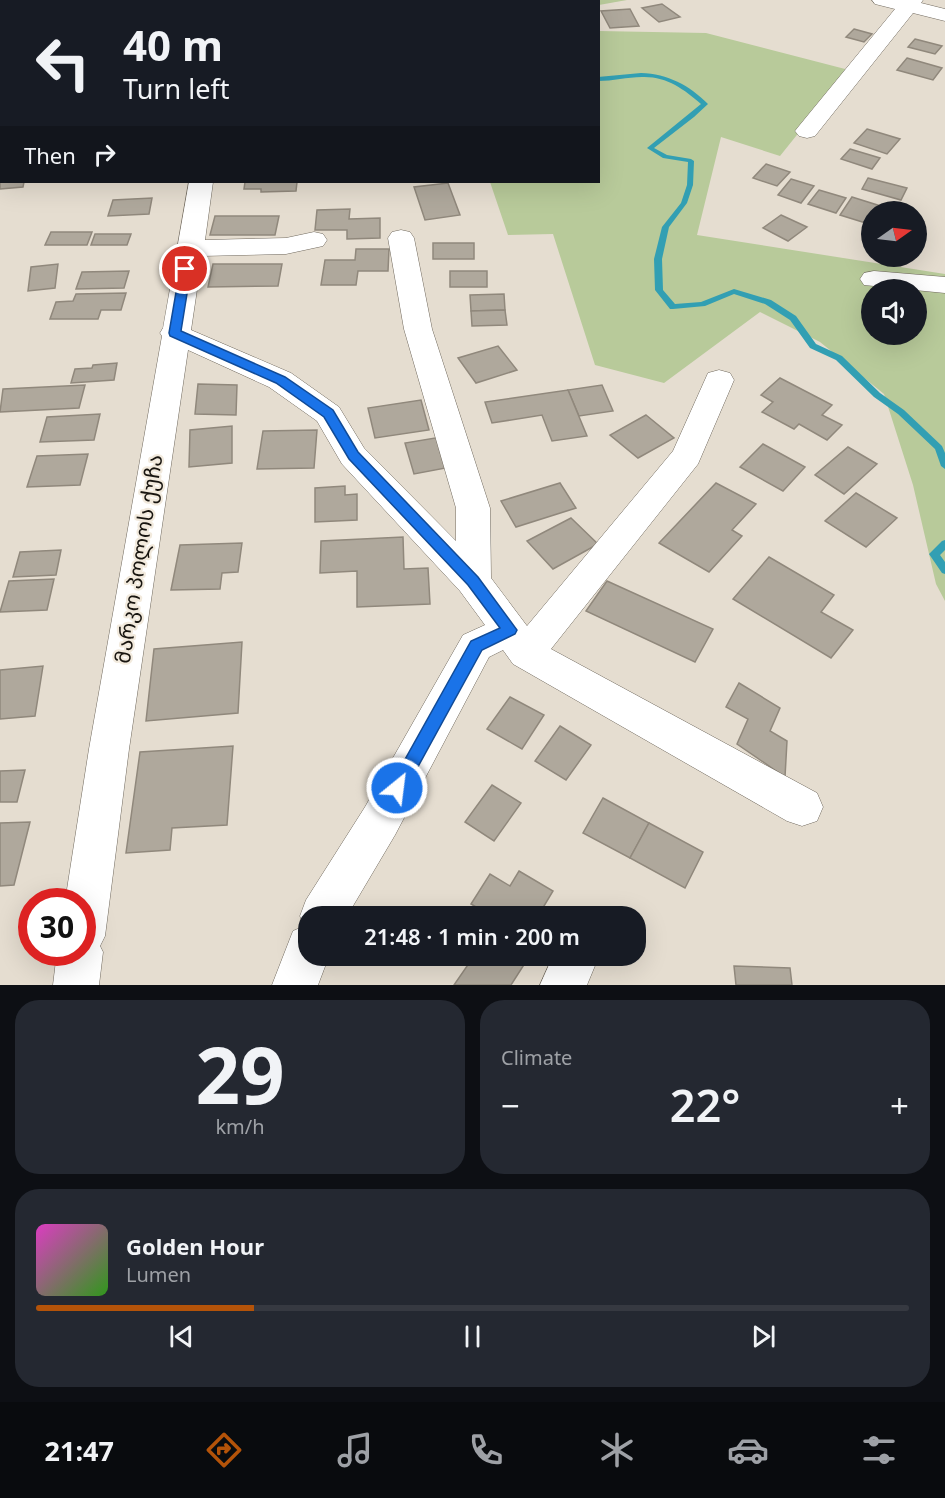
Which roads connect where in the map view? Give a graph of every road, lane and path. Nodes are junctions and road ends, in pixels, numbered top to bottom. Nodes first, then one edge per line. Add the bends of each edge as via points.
1 (882, 0) edge
2 (911, 3) edge
3 (945, 15) edge
4 (807, 131) dead end
5 (201, 183) edge
6 (401, 237) dead end
7 (314, 240) dead end
8 (189, 248) junction
9 (927, 283) edge
10 (945, 285) edge
11 (174, 333) junction
12 (719, 380) dead end
13 (473, 581) junction
14 (518, 641) junction
15 (802, 807) dead end
16 (89, 888) edge
17 (328, 906) edge
18 (78, 966) edge
19 (302, 966) edge
20 (572, 966) edge
21 (76, 985) edge
22 (295, 985) edge
23 (563, 985) edge

1 - 2 street
2 - 3 street
2 - 4 street
5 - 8 street, მარკო პოლოს ქუჩა
6 - 13 street via 418,329 472,508
7 - 8 street via 286,246
8 - 11 street, მარკო პოლოს ქუჩა
9 - 10 street
11 - 13 street via 280,380 328,414 353,456
11 - 16 street, მარკო პოლოს ქუჩა
12 - 14 street via 687,456
13 - 14 street
14 - 15 street
14 - 17 street via 476,646
18 - 21 street
19 - 22 street
20 - 23 street

